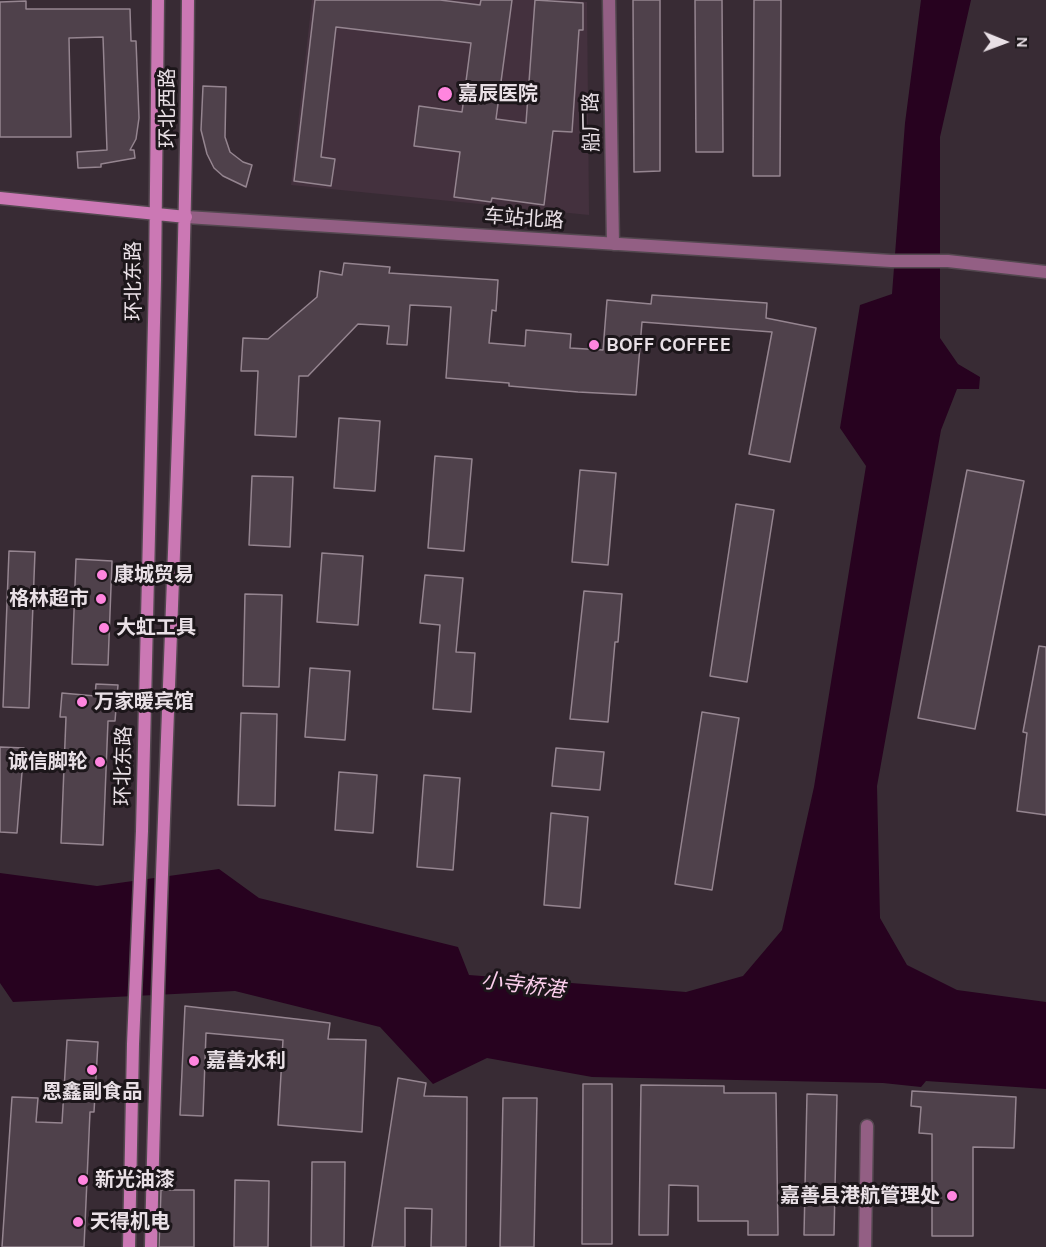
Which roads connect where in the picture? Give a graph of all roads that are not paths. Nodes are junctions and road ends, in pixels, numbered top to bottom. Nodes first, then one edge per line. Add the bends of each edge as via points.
1 (158, 0) edge
2 (188, 0) edge
3 (609, 0) edge
4 (0, 198) edge
5 (154, 215) junction
6 (186, 217) junction
7 (613, 244) junction
8 (1046, 272) edge
9 (867, 1126) dead end
10 (129, 1247) edge
11 (151, 1247) edge
12 (865, 1247) edge

1 - 5 street, 环北西路
2 - 6 street, 环北西路
3 - 7 street, 船厂路
4 - 5 street, 车站北路
5 - 6 street, 车站北路
5 - 10 street, 环北东路
6 - 7 street, 车站北路
6 - 11 street
7 - 8 street, 车站北路 via 948,261
9 - 12 street

